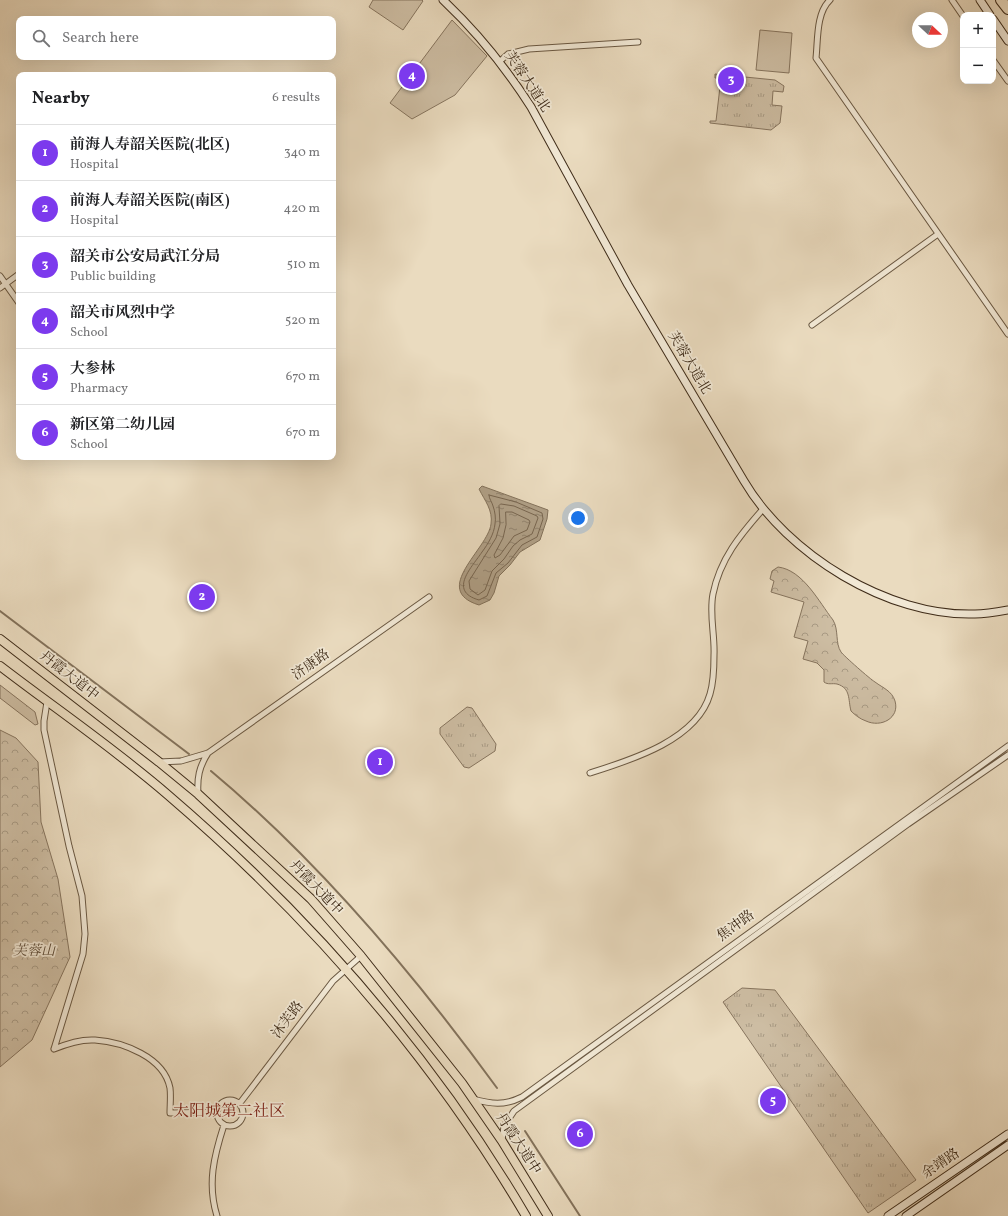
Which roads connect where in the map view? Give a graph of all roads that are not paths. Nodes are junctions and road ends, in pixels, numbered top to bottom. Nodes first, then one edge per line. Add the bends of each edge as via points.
1 (443, 0) edge
2 (830, 0) edge
3 (952, 0) edge
4 (980, 0) edge
5 (1001, 0) edge
6 (1008, 9) edge
7 (960, 12) edge
8 (988, 12) edge
9 (996, 23) edge
10 (1008, 41) edge
11 (638, 42) dead end
12 (499, 62) junction
13 (996, 64) edge
14 (1008, 81) edge
15 (938, 234) junction
16 (0, 276) edge
17 (16, 276) edge
18 (5, 284) junction
19 (0, 288) edge
20 (16, 299) edge
21 (812, 324) dead end
22 (1008, 334) edge
23 (763, 509) junction
24 (429, 597) dead end
25 (1008, 610) edge
26 (0, 639) edge
27 (0, 666) edge
28 (47, 702) junction
29 (1008, 746) edge
30 (208, 753) junction
31 (1008, 755) edge
32 (160, 762) junction
33 (590, 773) dead end
34 (198, 794) junction
35 (361, 956) junction
36 (345, 969) junction
37 (472, 1098) junction
38 (240, 1104) junction
39 (217, 1112) junction
40 (224, 1125) junction
41 (1008, 1134) edge
42 (502, 1141) junction
43 (1008, 1145) edge
44 (905, 1204) junction
45 (892, 1215) edge
46 (910, 1215) edge
47 (217, 1216) edge
48 (526, 1216) edge
49 (548, 1216) edge

1 - 12 main road, 芙蓉大道北
2 - 15 street via 820,20 816,58
3 - 7 street
4 - 8 main road
5 - 6 highway
9 - 10 main road
11 - 12 street via 529,49 508,54
12 - 23 main road, 芙蓉大道北 via 531,107 632,292
13 - 14 street
15 - 21 street
15 - 22 street
16 - 18 street
17 - 18 street
18 - 19 street
18 - 20 street
23 - 25 main road, 芙蓉大道北 via 806,550 870,589 902,602 942,611 974,614
23 - 33 street via 735,541 717,577 712,611 715,639 713,680 703,709 676,736 658,747
24 - 30 street, 济康路
26 - 32 main road, 丹霞大道中
27 - 28 main road
28 - 36 main road via 166,793 194,818 296,915
28 - 39 street via 44,730 82,896 85,934 83,954 54,1049 66,1044 94,1040 115,1042 131,1048 161,1070 170,1089 170,1113
29 - 37 street, 焦冲路 via 522,1097 510,1103 498,1104
30 - 32 street, 济康路 via 181,761
30 - 34 street, 济康路 via 198,774
31 - 42 street, 焦冲路 via 908,824 514,1112 504,1126
32 - 34 main road, 丹霞大道中
34 - 35 main road, 丹霞大道中 via 311,899
35 - 36 street, 沐芙路
35 - 37 main road, 丹霞大道中
36 - 38 street, 沐芙路 via 333,981
36 - 48 main road via 395,1027 446,1095
37 - 42 main road, 丹霞大道中
38 - 39 street via 228,1100 220,1104
38 - 40 street via 244,1115 240,1122 232,1126
39 - 40 street via 219,1120
40 - 47 street via 211,1182
41 - 44 main road, 余靖路
42 - 49 main road, 丹霞大道中
43 - 46 main road, 余靖路
44 - 45 main road, 余靖路
44 - 46 main road

